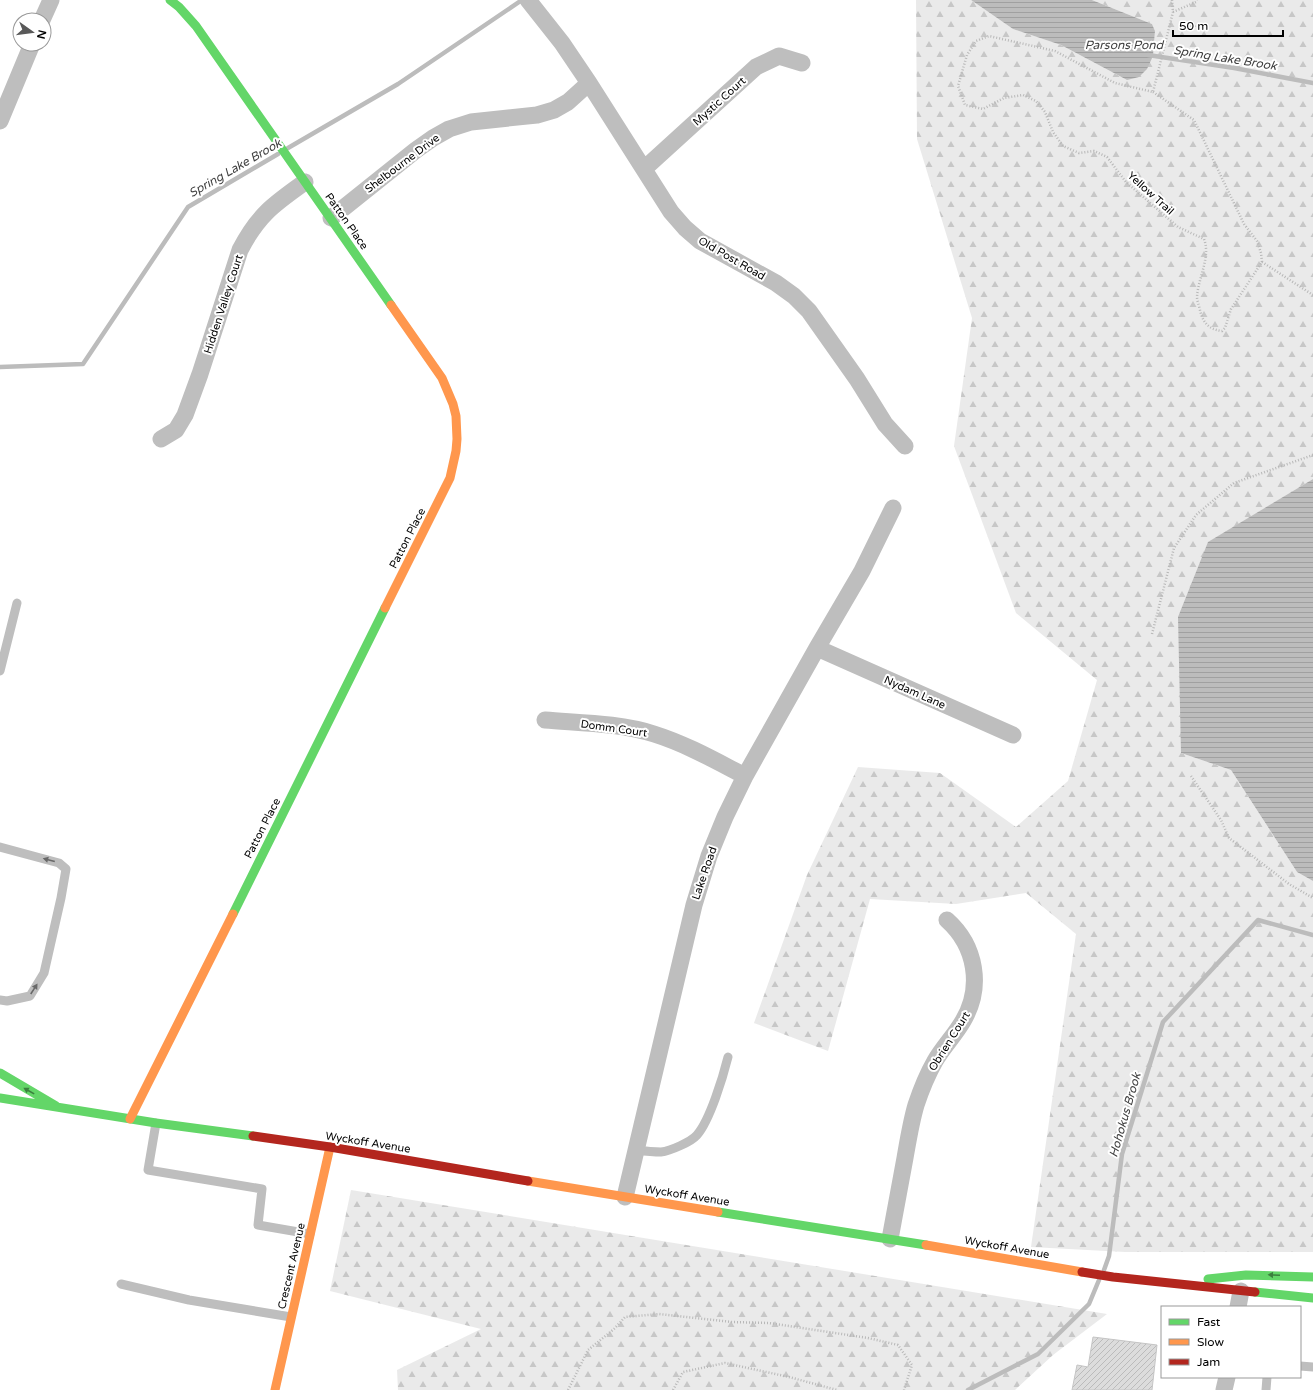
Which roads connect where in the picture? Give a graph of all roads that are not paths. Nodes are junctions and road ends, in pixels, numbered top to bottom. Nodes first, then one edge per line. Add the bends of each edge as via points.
1 (51, 0) edge
2 (170, 0) edge
3 (528, 0) edge
4 (46, 12) edge
5 (29, 52) edge
6 (802, 63) dead end
7 (589, 83) junction
8 (0, 121) edge
9 (644, 169) junction
10 (305, 182) junction
11 (330, 218) junction
12 (161, 439) dead end
13 (905, 446) dead end
14 (893, 508) dead end
15 (17, 603) dead end
16 (817, 648) junction
17 (0, 671) edge
18 (545, 720) dead end
19 (1014, 735) dead end
20 (745, 776) junction
21 (0, 847) edge
22 (947, 920) dead end
23 (0, 1000) edge
24 (728, 1057) dead end
25 (0, 1073) edge
26 (0, 1098) edge
27 (58, 1107) junction
28 (130, 1119) junction
29 (156, 1123) junction
30 (330, 1147) junction
31 (636, 1150) junction
32 (625, 1197) junction
33 (310, 1234) junction
34 (890, 1239) junction
35 (1313, 1276) edge
36 (1175, 1283) junction
37 (121, 1284) dead end
38 (1313, 1298) edge
39 (1240, 1299) edge
40 (291, 1317) junction
41 (1301, 1366) edge
42 (1313, 1367) edge
43 (1227, 1378) edge
44 (1267, 1378) edge
45 (275, 1390) edge
46 (1224, 1390) edge
47 (1266, 1390) edge

1 - 4 street
2 - 10 main road, Patton Place via 196,26
3 - 7 street, Old Post Road
5 - 8 street
6 - 9 street, Mystic Court via 779,56 756,67
7 - 9 street, Old Post Road
7 - 11 street, Shelbourne Drive via 568,102 554,110 471,122 444,132 416,150
9 - 13 street, Old Post Road via 671,212 700,241 776,283 809,311 885,424
10 - 11 main road, Patton Place
10 - 12 street, Hidden Valley Court via 268,210 250,232 240,250 185,415 176,430
11 - 28 main road, Patton Place via 442,378 456,414 456,457 450,478
14 - 16 street, Lake Road via 858,578
15 - 17 lane
16 - 19 street, Nydam Lane
16 - 20 street, Lake Road
18 - 20 street, Domm Court via 626,727 653,734 680,743
20 - 31 street, Lake Road via 709,856 694,905
23 -> 21 lane via 30,996 44,973 66,869 59,863
22 - 34 street, Obrien Court via 964,939 971,955 975,990 963,1022 935,1060 922,1087 913,1116
24 - 31 lane via 705,1123 696,1136 662,1152
27 -> 25 main road, Wyckoff Avenue
26 - 27 main road, Wyckoff Avenue
27 - 28 main road, Wyckoff Avenue
28 - 29 main road, Wyckoff Avenue
29 - 30 main road, Wyckoff Avenue
29 - 33 lane via 148,1170 262,1188 258,1226
30 - 32 main road, Wyckoff Avenue
30 - 33 main road, Crescent Avenue
31 - 32 street, Lake Road
32 - 34 main road, Wyckoff Avenue
33 - 40 main road, Crescent Avenue
34 - 36 main road, Wyckoff Avenue via 1113,1277
35 -> 36 main road via 1246,1275
36 - 39 main road, Wyckoff Avenue
37 - 40 lane via 189,1300
38 - 39 main road, Wyckoff Avenue
40 - 45 main road, Crescent Avenue
41 - 42 lane
43 - 46 street
44 - 47 lane

